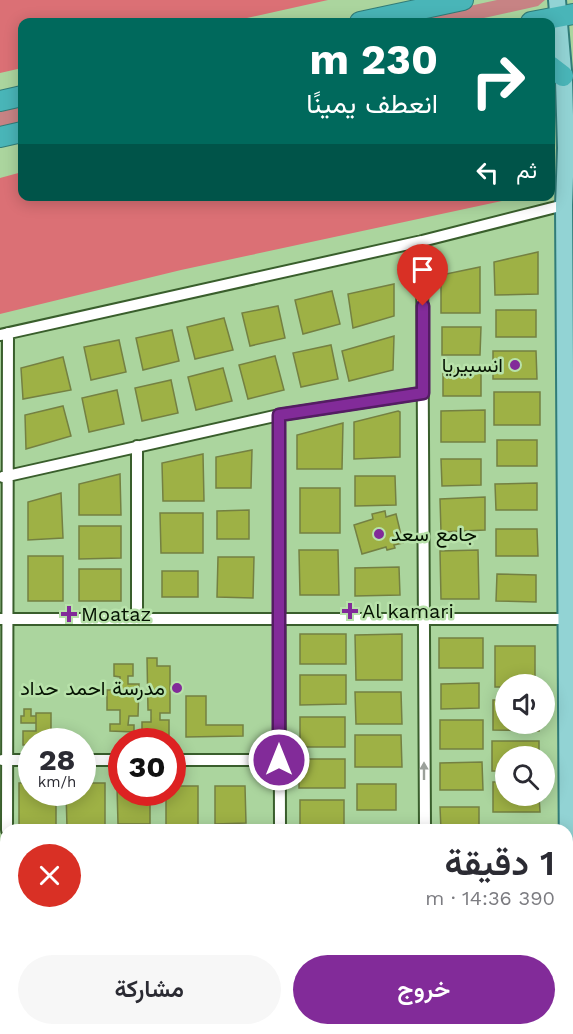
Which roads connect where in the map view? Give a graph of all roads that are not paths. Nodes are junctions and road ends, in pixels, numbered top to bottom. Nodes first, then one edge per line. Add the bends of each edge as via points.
1 (463, 0) edge
2 (563, 10) edge
3 (379, 18) edge
4 (542, 18) edge
5 (557, 71) edge
6 (18, 97) edge
7 (0, 101) edge
8 (18, 133) edge
9 (0, 137) edge
10 (564, 205) junction
11 (422, 241) junction
12 (4, 334) edge
13 (423, 393) junction
14 (279, 415) junction
15 (137, 446) junction
16 (4, 477) edge
17 (4, 619) edge
18 (136, 619) junction
19 (279, 619) junction
20 (424, 619) junction
21 (567, 619) junction
22 (3, 760) edge
23 (186, 760) edge
24 (279, 760) junction
25 (7, 824) edge
26 (279, 824) edge
27 (425, 824) edge
28 (568, 824) edge

1 - 3 highway
2 - 4 highway
2 - 5 main road
5 - 10 main road via 566,148
6 - 7 highway
8 - 9 highway
10 - 11 street
10 - 21 main road
11 - 12 street
11 - 13 street
12 - 16 street
13 - 14 street
13 - 20 street
14 - 15 street
14 - 19 street
15 - 16 street
15 - 18 street
16 - 17 street
17 - 18 street
17 - 22 street
18 - 19 street
19 - 20 street
19 - 24 street
20 - 21 street
27 -> 20 street
21 - 28 main road
22 - 25 street
23 - 24 street
24 - 26 street

